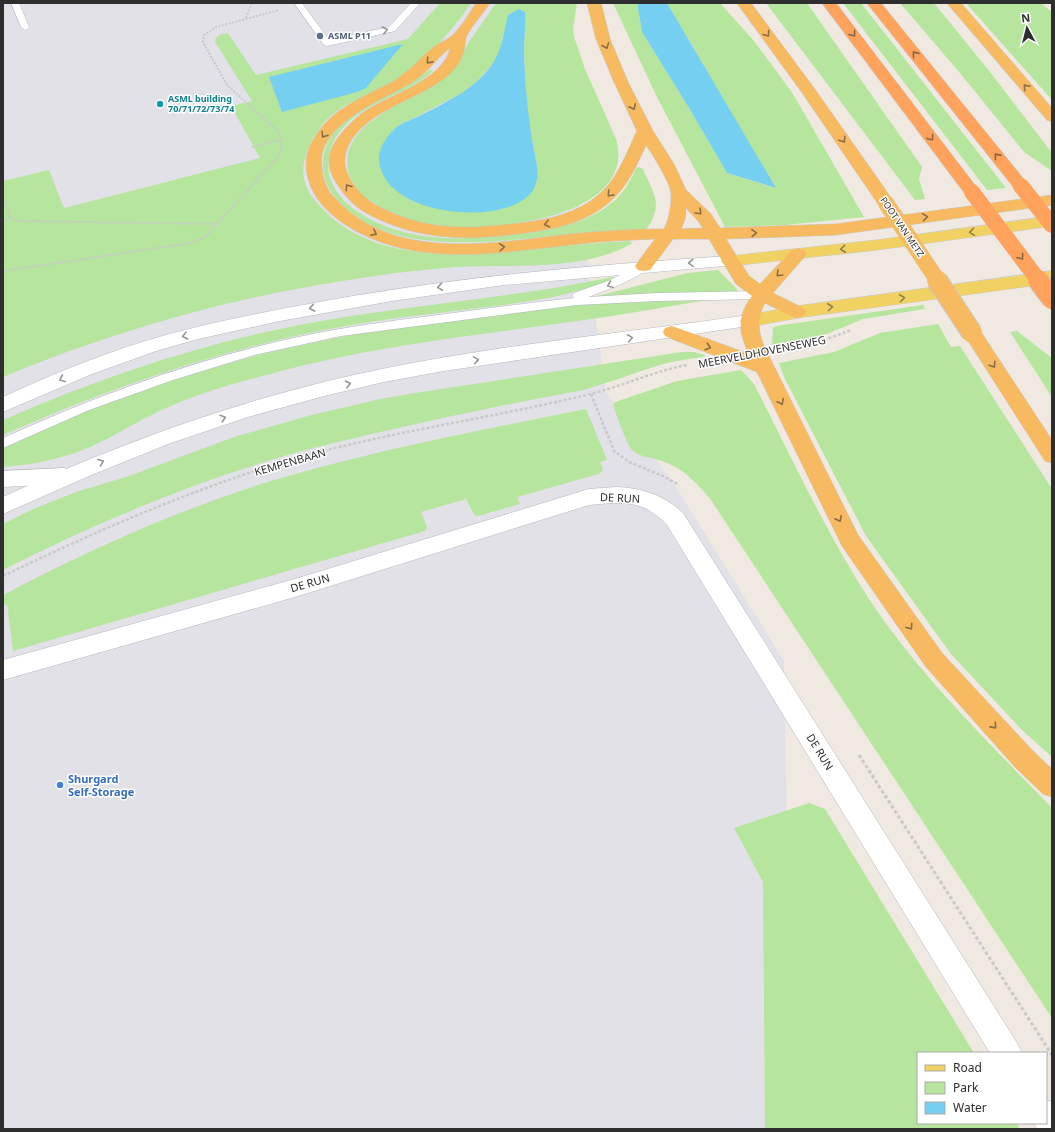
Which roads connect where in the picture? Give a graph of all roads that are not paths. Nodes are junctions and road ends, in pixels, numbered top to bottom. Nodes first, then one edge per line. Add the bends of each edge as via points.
1 (15, 3) edge
2 (416, 3) edge
3 (483, 3) edge
4 (594, 3) edge
5 (744, 3) edge
6 (829, 3) edge
7 (874, 3) edge
8 (954, 3) edge
9 (298, 4) edge
10 (25, 27) dead end
11 (460, 37) junction
12 (1052, 117) edge
13 (645, 131) junction
14 (679, 192) junction
15 (1052, 200) edge
16 (1052, 221) edge
17 (1052, 225) edge
18 (668, 235) junction
19 (715, 235) junction
20 (798, 254) junction
21 (730, 261) junction
22 (644, 266) junction
23 (1052, 277) edge
24 (763, 295) junction
25 (1052, 299) edge
26 (552, 304) junction
27 (797, 312) junction
28 (749, 320) junction
29 (672, 332) junction
30 (761, 361) junction
31 (3, 405) edge
32 (3, 443) edge
33 (1052, 456) edge
34 (64, 476) junction
35 (3, 479) edge
36 (3, 506) edge
37 (3, 670) edge
38 (1052, 786) edge
39 (1006, 1052) edge

1 - 10 lane
9 -> 2 lane via 327,43 392,29
3 - 11 highway
4 -> 13 highway via 603,39
5 -> 33 highway, POOT VAN METZ, bridge via 809,91 886,203
6 -> 25 highway, bridge
17 -> 7 highway, bridge
12 -> 8 highway
13 -> 11 highway via 622,178 610,194 602,202 571,218 532,227 456,234 403,224 375,212 354,196 339,174 337,158 344,142 355,126 370,114 426,84 446,69 456,52
11 -> 18 highway via 439,50 414,75 358,105 327,130 313,158 313,173 326,200 340,213 380,236 421,246 448,249 482,249 602,236
13 - 14 highway via 666,164
14 - 18 highway via 678,219
14 -> 19 highway via 705,218
19 -> 15 highway via 820,231
16 -> 20 main road
18 - 19 highway
18 - 22 highway
19 - 21 highway
20 - 21 main road
20 -> 24 highway via 771,282
21 -> 22 main road
21 - 24 highway via 742,280
22 -> 26 lane via 626,278 599,290
22 -> 31 main road via 393,293 224,326 170,340 93,366
27 -> 23 main road
24 - 26 lane via 667,296
24 - 27 highway
24 - 28 highway via 752,310
26 - 32 lane via 342,332 245,354 114,395
27 - 28 main road
28 - 29 main road
28 - 30 highway via 752,341
29 -> 30 highway via 705,346
34 -> 29 main road via 158,439 237,413 324,389 415,369
30 -> 38 highway via 850,540 934,660
34 - 35 main road
34 - 36 main road
37 - 39 main road, DE RUN via 302,586 589,497 643,498 660,505 675,519

